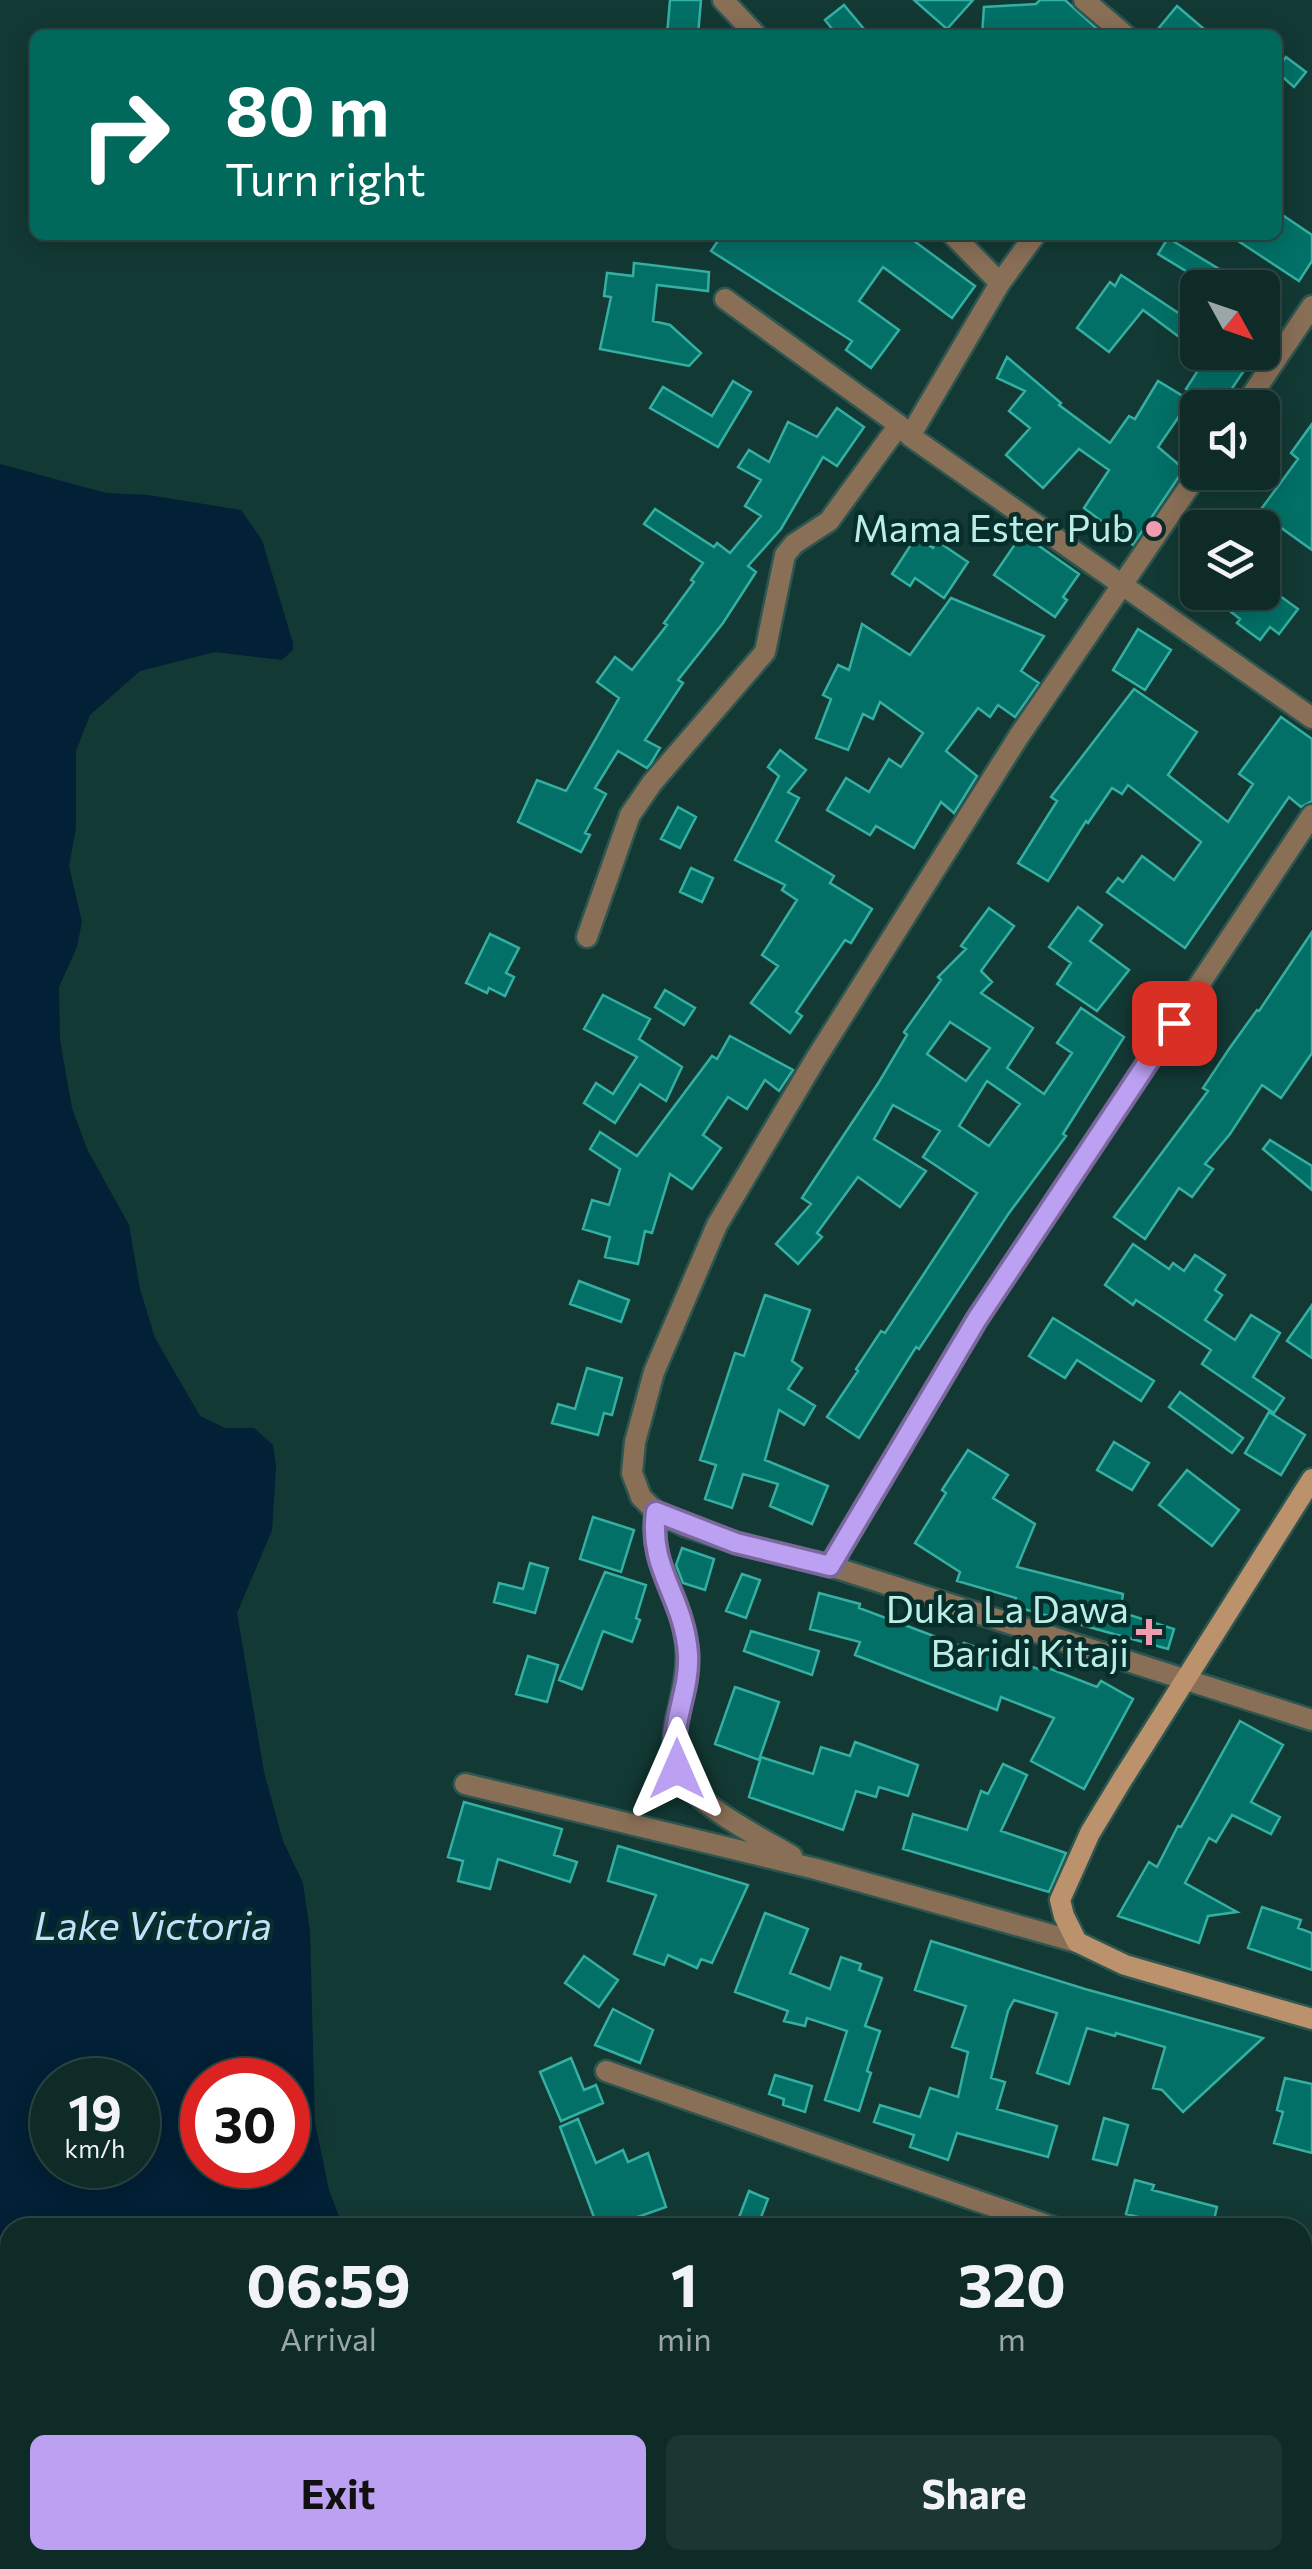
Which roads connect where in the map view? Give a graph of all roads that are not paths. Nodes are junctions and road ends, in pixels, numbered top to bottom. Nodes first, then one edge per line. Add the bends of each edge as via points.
1 (723, 0) edge
2 (1084, 0) edge
3 (751, 30) edge
4 (1119, 30) edge
5 (958, 240) edge
6 (1030, 240) edge
7 (1000, 283) junction
8 (725, 299) dead end
9 (1312, 306) edge
10 (1255, 390) edge
11 (904, 430) junction
12 (1187, 490) edge
13 (1124, 584) junction
14 (1312, 718) edge
15 (1312, 815) edge
16 (586, 937) dead end
17 (1312, 1479) edge
18 (656, 1512) junction
19 (830, 1566) junction
20 (1184, 1679) junction
21 (1312, 1720) edge
22 (466, 1784) dead end
23 (816, 1869) junction
24 (1077, 1942) junction
25 (1312, 2020) edge
26 (606, 2072) dead end
27 (1026, 2218) edge

1 - 3 street
2 - 4 street
5 - 7 street
6 - 7 street
7 - 11 street
8 - 11 street
9 - 10 street
11 - 13 street
11 - 16 street via 829,521 785,555 766,652 630,815
12 - 13 street
13 - 14 street
13 - 18 street via 1019,736 717,1225 654,1372 635,1442 632,1473
15 - 19 street via 977,1319
17 - 20 street
18 - 19 street via 736,1543
18 - 23 street via 656,1556 676,1598 688,1655 672,1742 677,1769 718,1810
19 - 20 street
20 - 21 street
20 - 24 street via 1068,1878 1060,1900
22 - 23 street
23 - 24 street
24 - 25 street via 1125,1966
26 - 27 street

